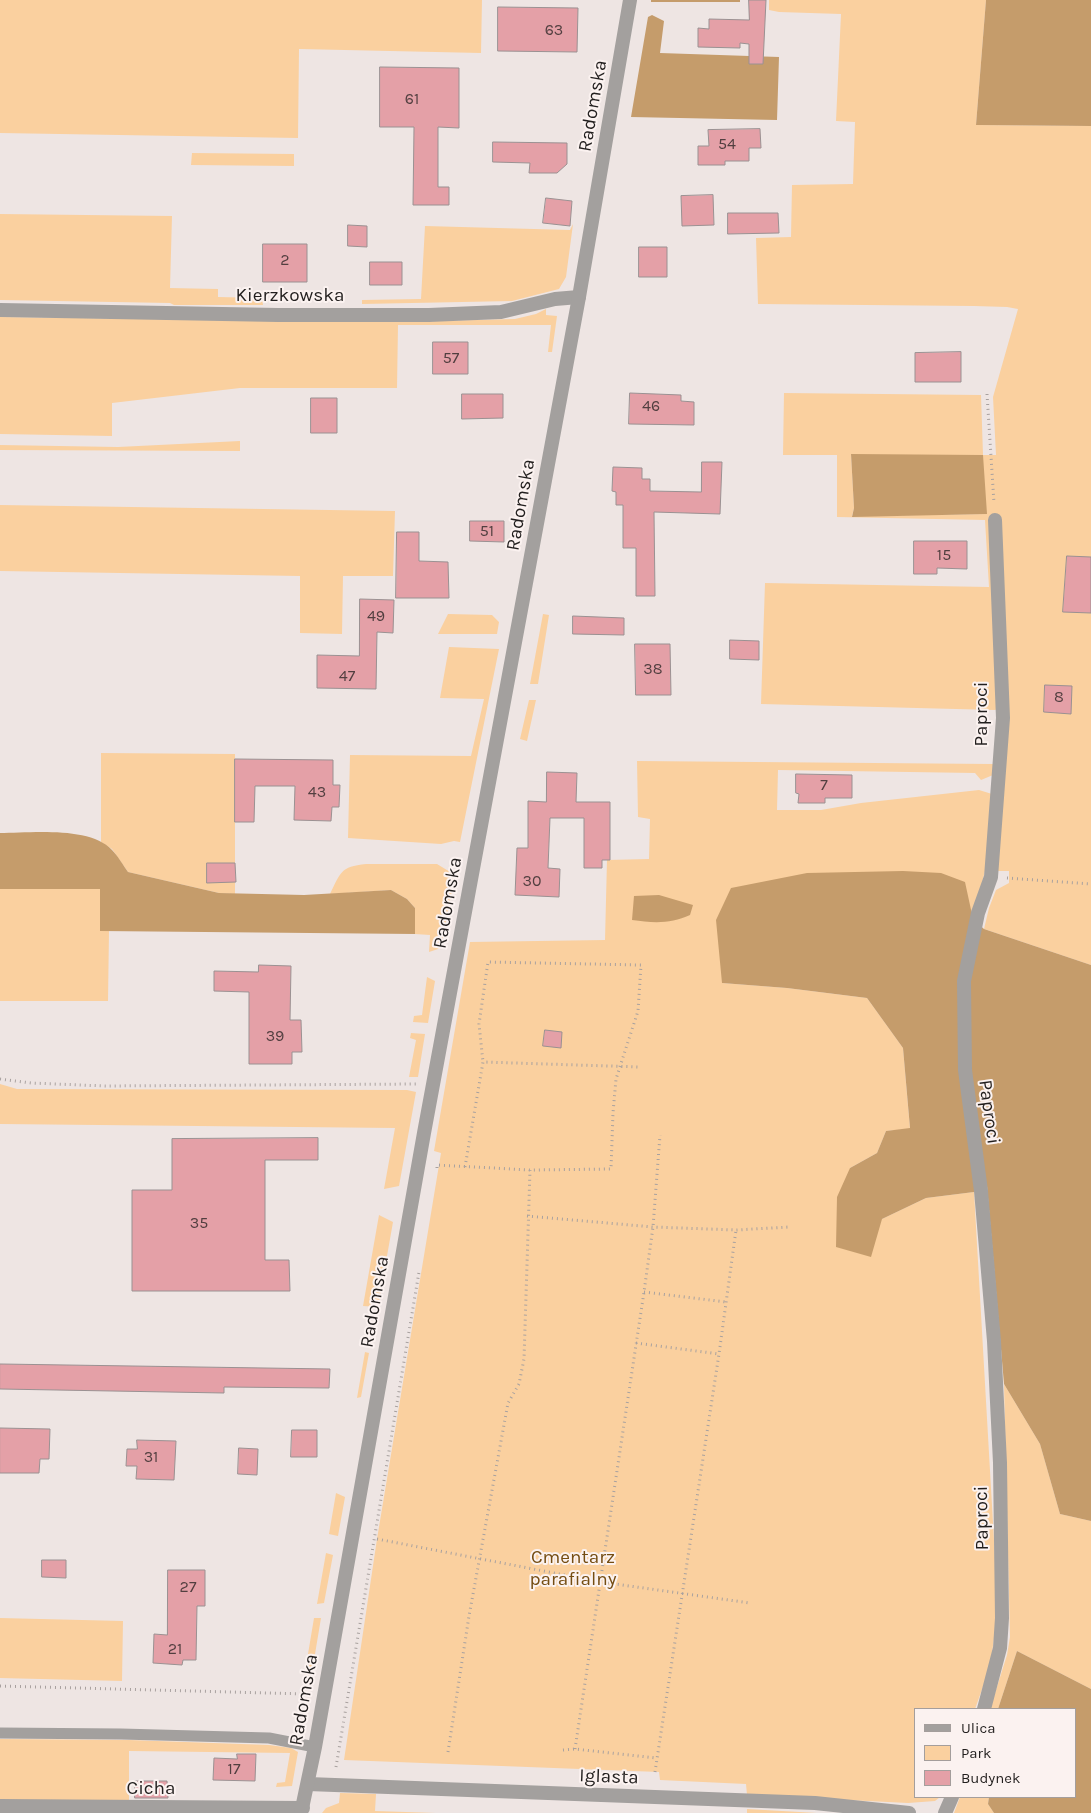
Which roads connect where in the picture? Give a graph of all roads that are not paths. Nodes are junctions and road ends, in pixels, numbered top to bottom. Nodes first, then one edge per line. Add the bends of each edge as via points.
1 (630, 0) edge
2 (578, 297) junction
3 (0, 310) edge
4 (995, 520) road end
5 (984, 1708) edge
6 (0, 1733) edge
7 (315, 1747) junction
8 (308, 1784) junction
9 (952, 1798) edge
10 (0, 1806) edge
11 (302, 1811) edge
12 (909, 1813) edge
13 (945, 1813) edge

1 - 2 street, Radomska
2 - 3 street, Kierzkowska via 500,312 429,315
2 - 7 street, Radomska
4 - 5 street, Paproci via 1003,718 991,877 978,913 964,981 964,1070 982,1190 1000,1463 1002,1618 1000,1648
6 - 7 lane via 269,1738
7 - 8 street, Radomska
8 - 11 street, Radomska
8 - 12 street, Iglasta via 815,1803
9 - 13 street
10 - 11 street, Cicha

